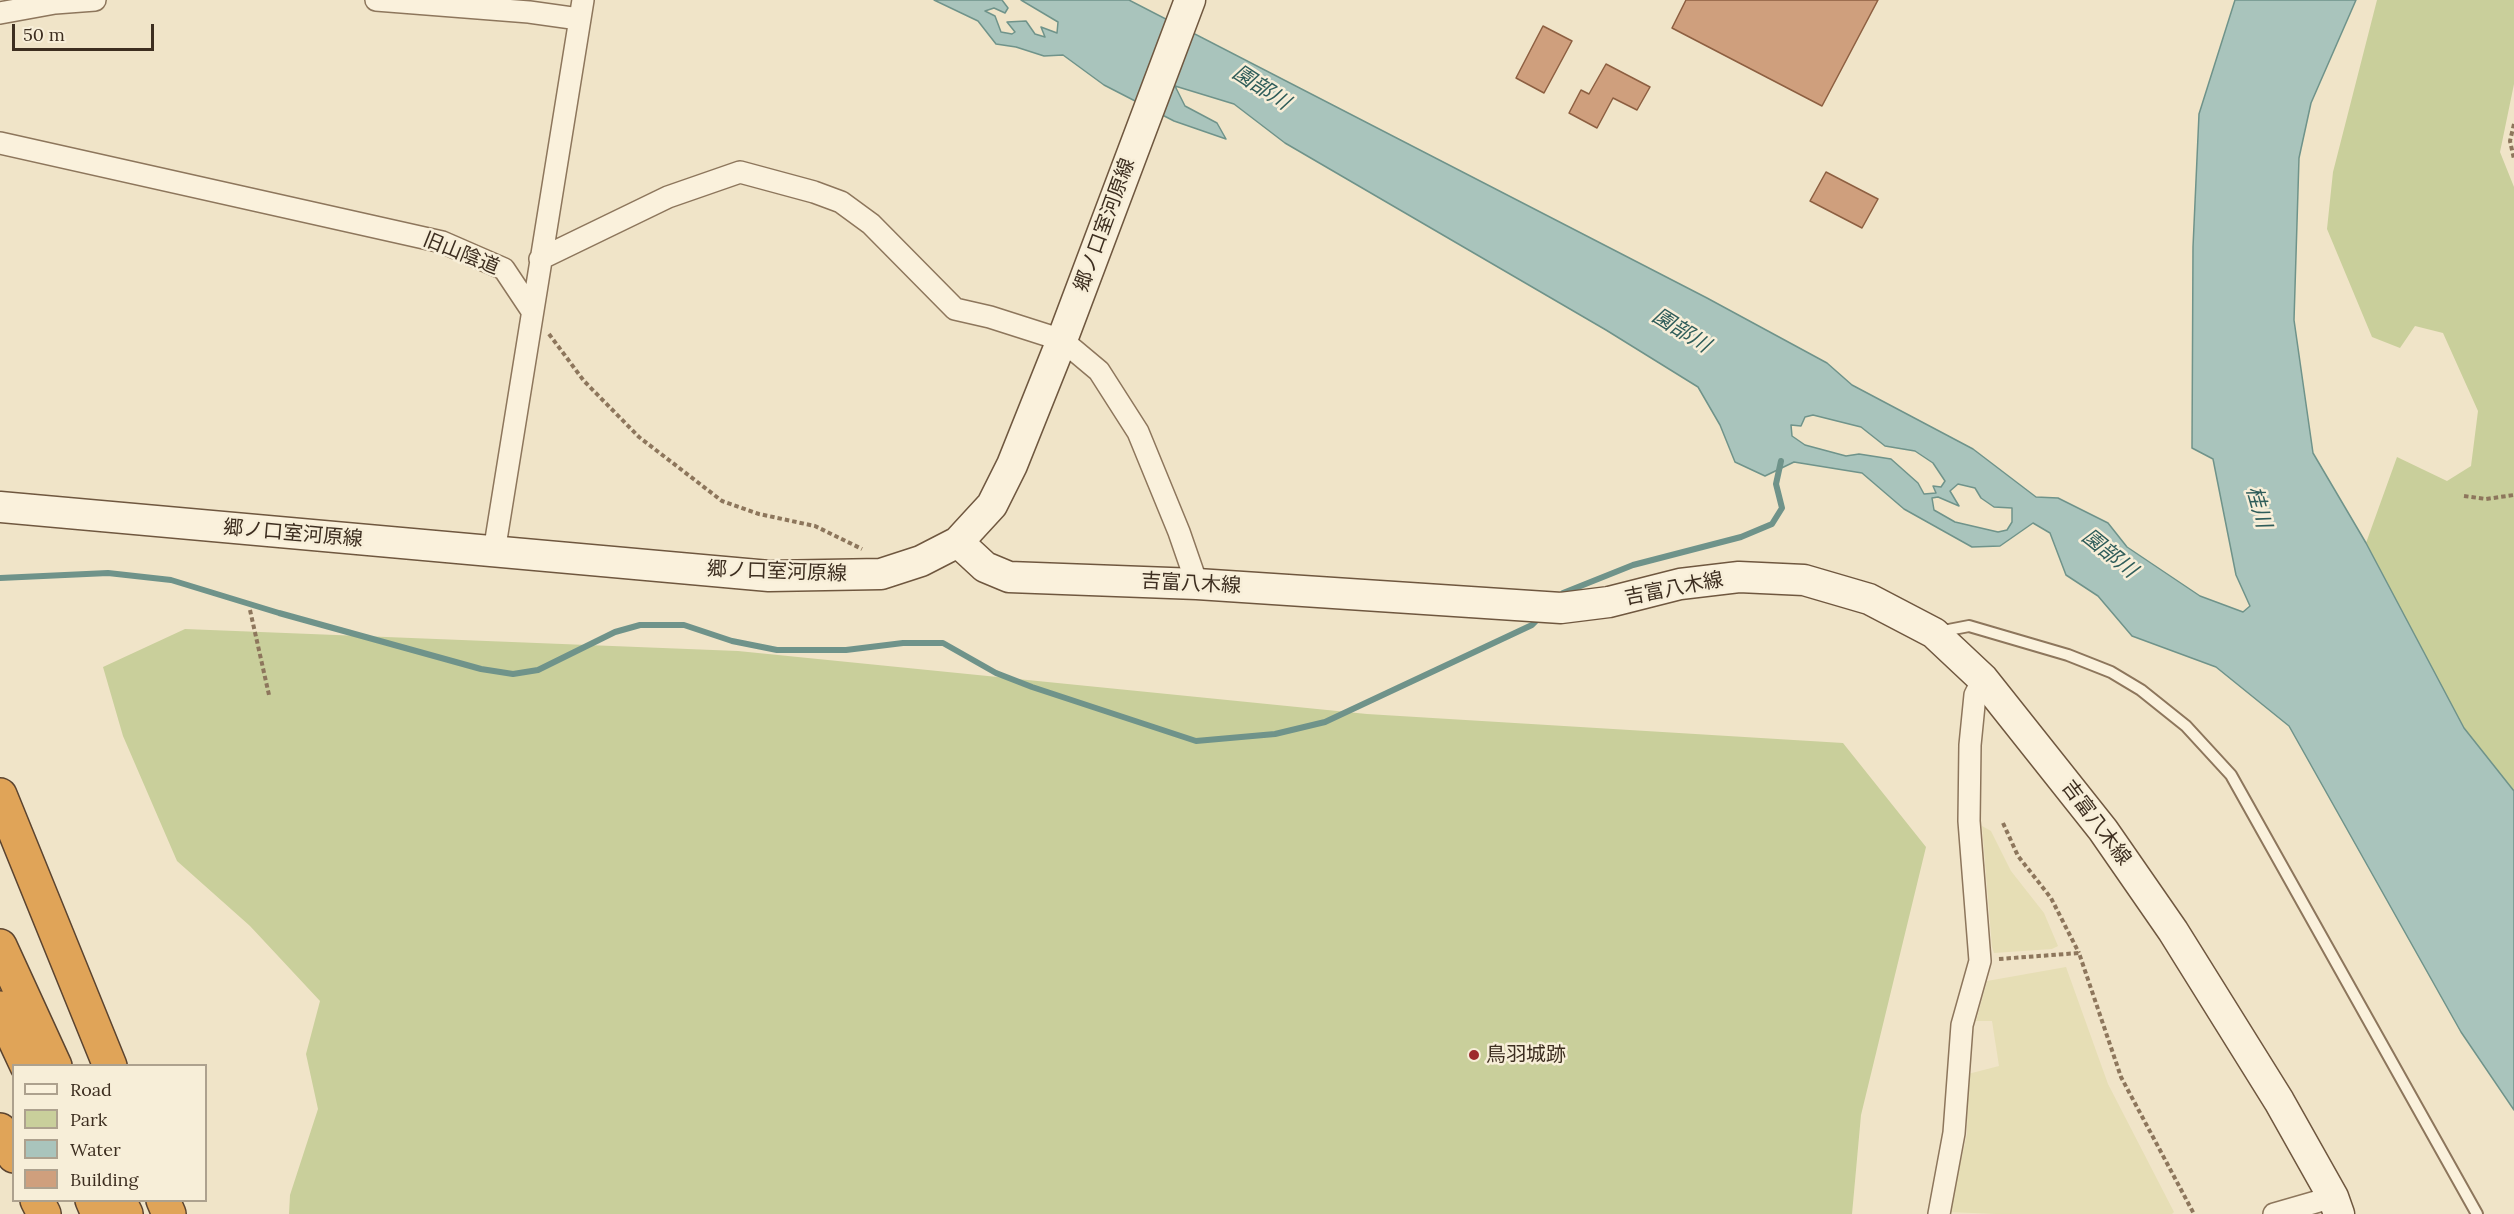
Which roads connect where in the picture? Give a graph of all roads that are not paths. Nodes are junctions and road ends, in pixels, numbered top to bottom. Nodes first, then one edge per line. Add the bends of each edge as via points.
1 (95, 0) edge
2 (376, 0) edge
3 (1190, 0) edge
4 (581, 8) edge
5 (0, 13) edge
6 (0, 143) edge
7 (540, 259) junction
8 (532, 311) junction
9 (1062, 340) junction
10 (0, 507) edge
11 (958, 542) junction
12 (494, 552) junction
13 (1197, 584) junction
14 (1934, 633) junction
15 (1983, 679) junction
16 (0, 795) edge
17 (0, 946) edge
18 (0, 1008) edge
19 (27, 1064) edge
20 (55, 1064) edge
21 (110, 1064) edge
22 (0, 1130) edge
23 (12, 1152) edge
24 (2336, 1206) edge
25 (1939, 1214) edge
26 (2274, 1214) edge
27 (2477, 1214) edge

1 - 5 street
2 - 4 street via 529,12
3 - 9 main road, 郷ノ口室河原線
4 - 7 street
6 - 8 street, 旧山陰道 via 442,242 504,268
7 - 8 street
7 - 9 street via 668,197 740,172 840,202 871,224 955,309 990,316
8 - 12 street
9 - 11 main road, 郷ノ口室河原線 via 992,505
9 - 13 street via 1099,371 1138,432
10 - 12 main road, 郷ノ口室河原線
11 - 12 main road, 郷ノ口室河原線 via 921,561 881,574 769,576
11 - 13 main road, 吉富八木線 via 985,567 1009,577
13 - 14 main road, 吉富八木線 via 1561,608 1609,602 1680,584 1739,577 1804,580 1869,599
14 - 15 main road, 吉富八木線
14 - 27 lane via 1969,626 2068,655 2111,672 2141,690 2186,726 2231,776
15 - 24 main road, 吉富八木線 via 2103,830 2173,931 2279,1101
15 - 25 street via 1975,695 1969,821 1980,961 1962,1025 1954,1133
16 - 21 highway
17 - 20 highway
18 - 19 highway
22 - 23 highway
24 - 26 street

